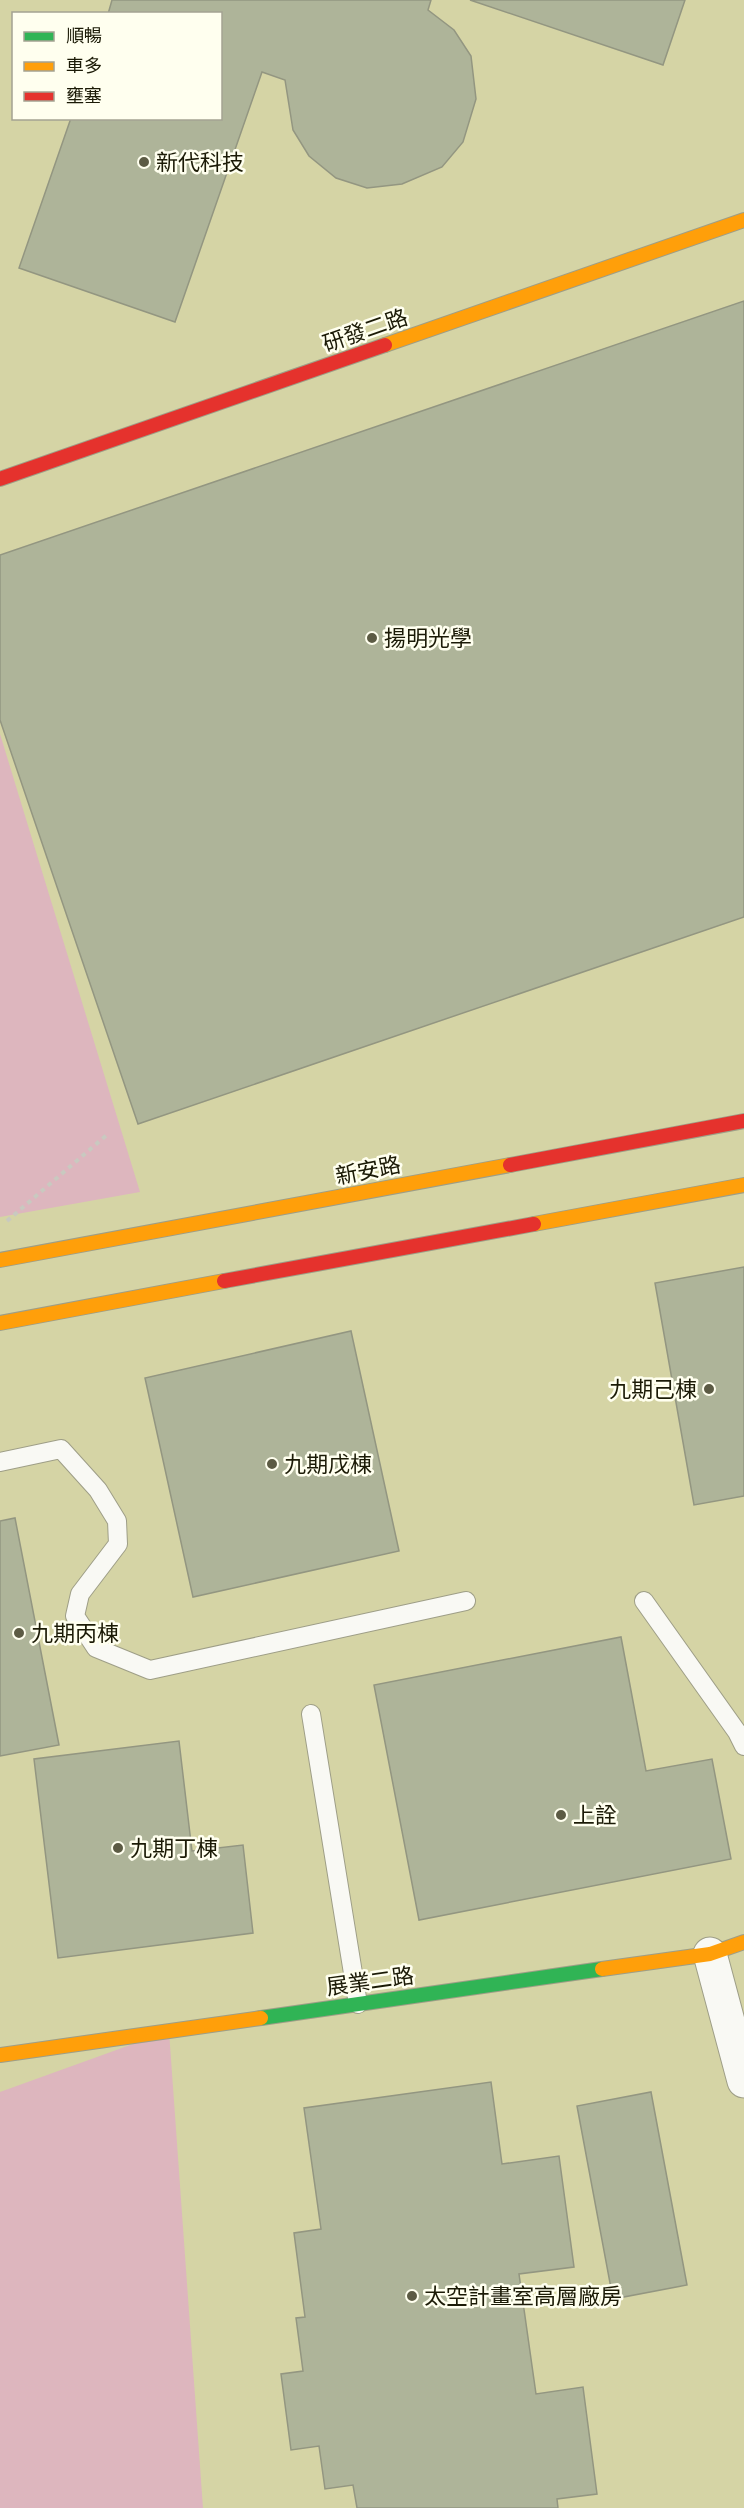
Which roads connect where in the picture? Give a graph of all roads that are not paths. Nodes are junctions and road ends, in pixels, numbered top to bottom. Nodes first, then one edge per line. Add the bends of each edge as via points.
1 (744, 220) edge
2 (0, 479) edge
3 (744, 1121) edge
4 (744, 1185) edge
5 (0, 1260) edge
6 (0, 1323) edge
7 (0, 1462) edge
8 (466, 1601) dead end
9 (644, 1601) dead end
10 (311, 1714) dead end
11 (744, 1746) edge
12 (744, 1942) edge
13 (710, 1954) junction
14 (358, 2004) junction
15 (0, 2055) edge
16 (744, 2081) edge

1 - 2 street, 研發二路
3 - 5 street, 新安路
4 - 6 street
7 - 8 lane via 61,1449 98,1490 117,1521 118,1544 80,1594 75,1616 96,1648 150,1670
9 - 11 lane
10 - 14 lane
12 - 13 street, 展業二路
13 - 14 street, 展業二路
13 - 16 street
14 - 15 street, 展業二路

